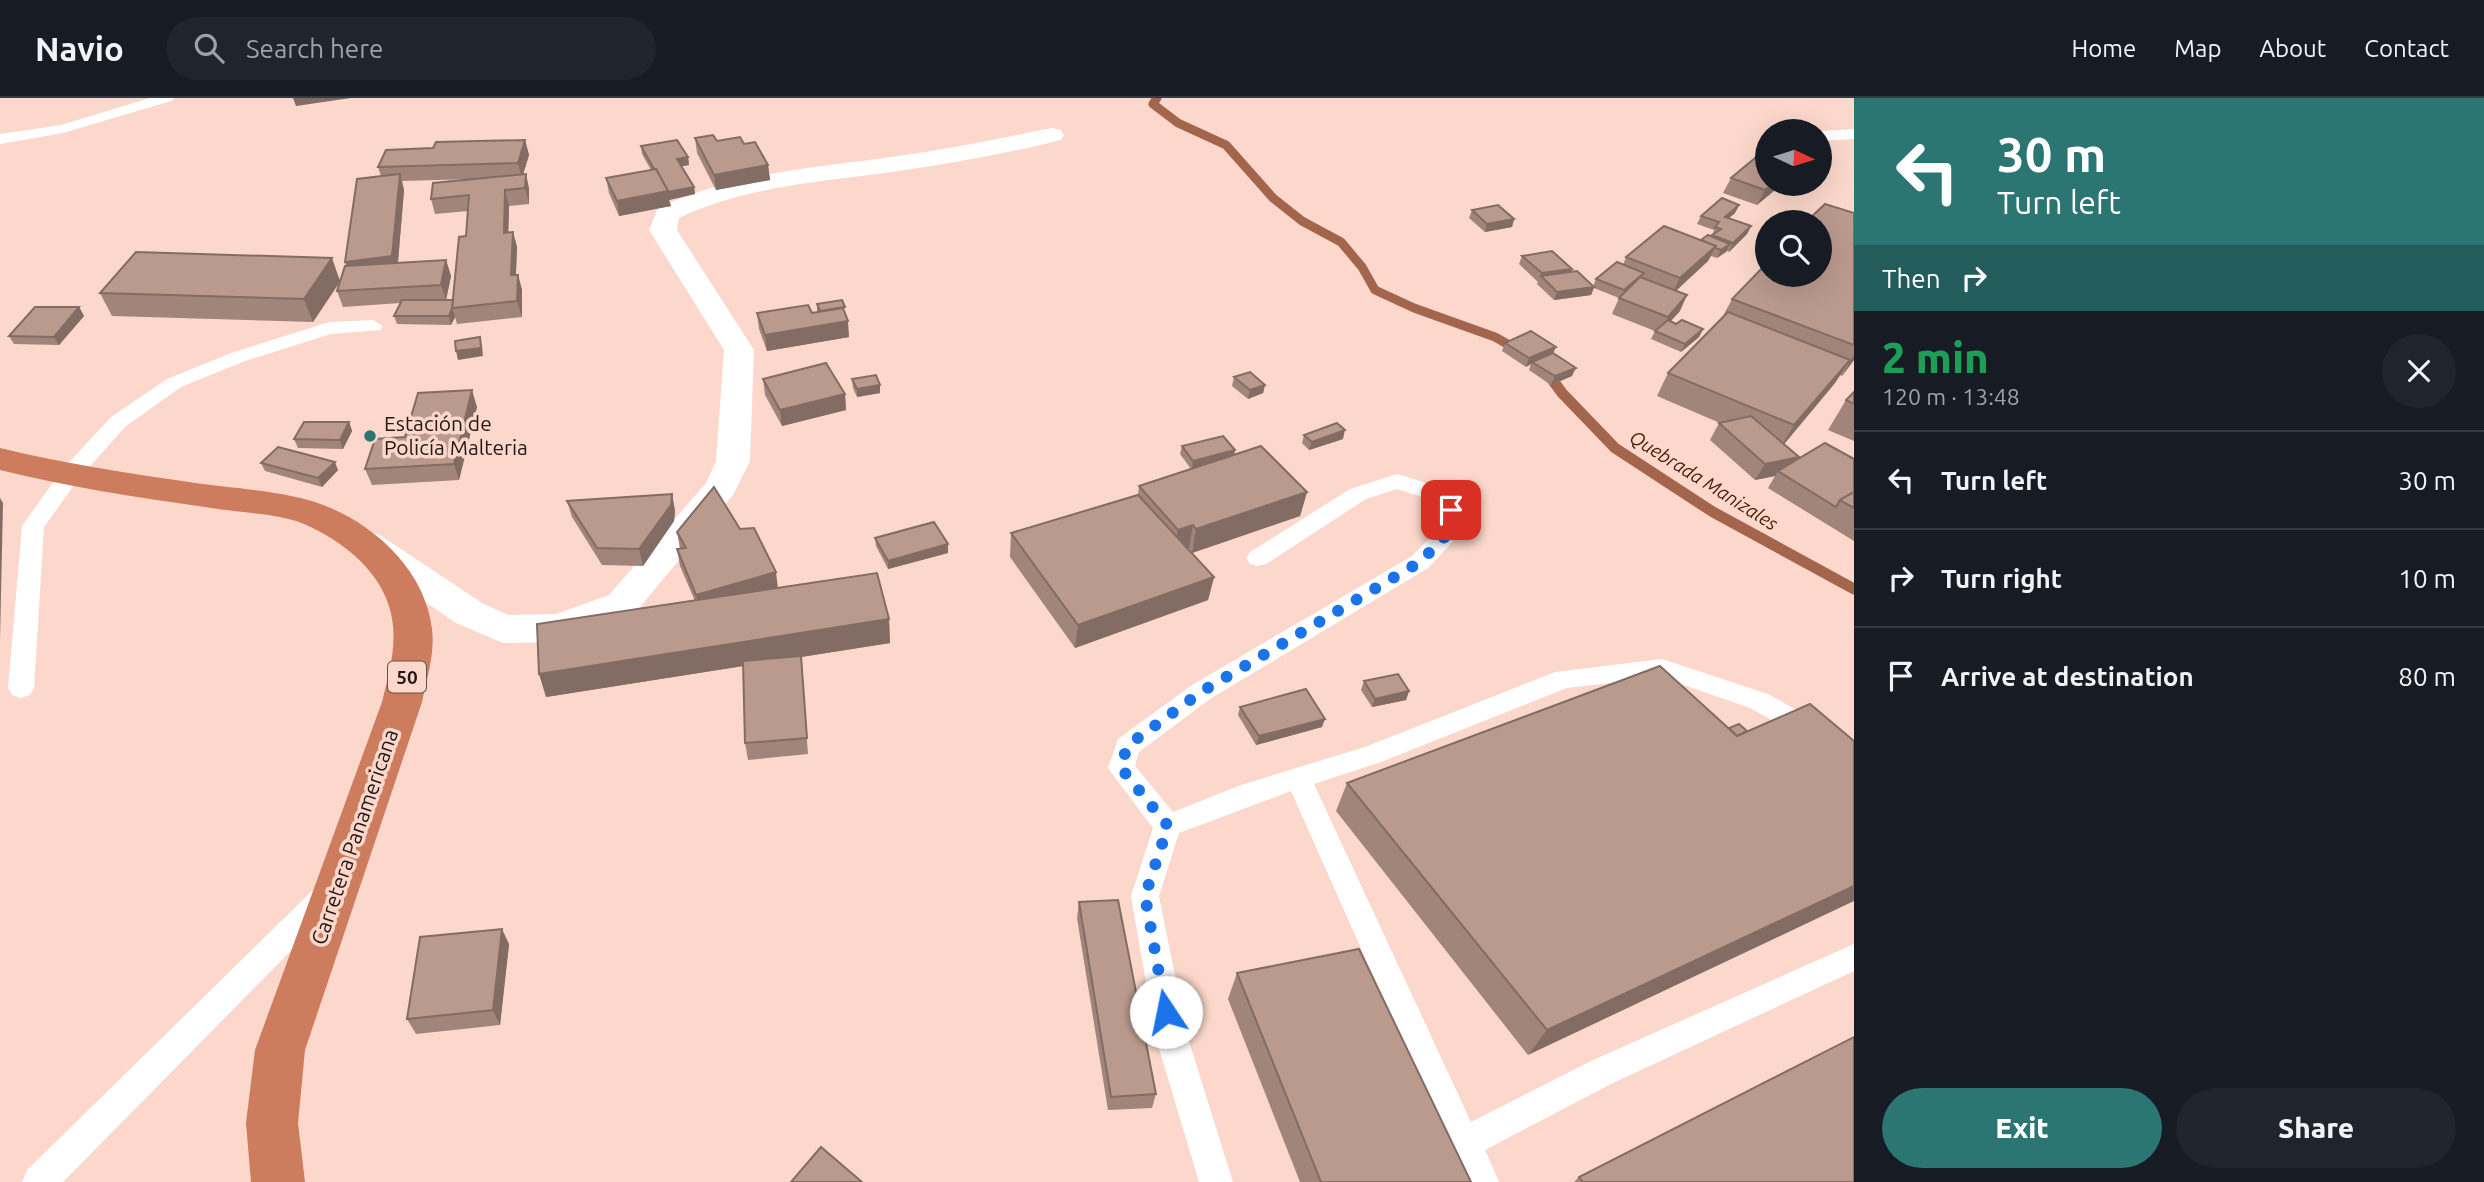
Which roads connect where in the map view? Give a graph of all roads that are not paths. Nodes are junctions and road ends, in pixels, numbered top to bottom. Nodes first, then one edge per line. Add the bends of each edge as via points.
1 (166, 98) edge
2 (1854, 134) edge
3 (1052, 135) dead end
4 (1832, 135) edge
5 (0, 139) edge
6 (373, 326) dead end
7 (0, 459) edge
8 (69, 476) junction
9 (365, 543) junction
10 (1258, 558) dead end
11 (20, 688) dead end
12 (1854, 755) edge
13 (1298, 778) junction
14 (1168, 826) junction
15 (341, 882) junction
16 (1854, 957) edge
17 (1464, 1143) junction
18 (39, 1182) edge
19 (278, 1182) edge
20 (1216, 1182) edge
21 (1482, 1182) edge

1 - 5 lane via 73,125
2 - 4 lane
3 - 9 street via 899,163 814,173 720,193 667,214 663,230 739,350 733,461 699,515 622,604 559,628 503,629 469,613
6 - 8 lane via 329,328 174,383 118,422
7 - 8 highway, Carretera Panamericana / 50
8 - 9 highway, Carretera Panamericana / 50 via 305,511
8 - 11 lane via 33,526
9 - 15 highway, Carretera Panamericana / 50 via 398,581 410,615 413,654
10 - 14 lane via 1358,494 1397,481 1444,496 1457,524 1420,562 1201,692 1127,746 1121,768
12 - 13 lane via 1759,701 1662,668 1564,679 1372,755
13 - 14 lane
13 - 17 lane
14 - 20 lane via 1145,896 1171,1035
15 - 18 lane
15 - 19 highway, Carretera Panamericana / 50 via 280,1050 272,1123
16 - 17 lane via 1602,1072
17 - 21 lane

